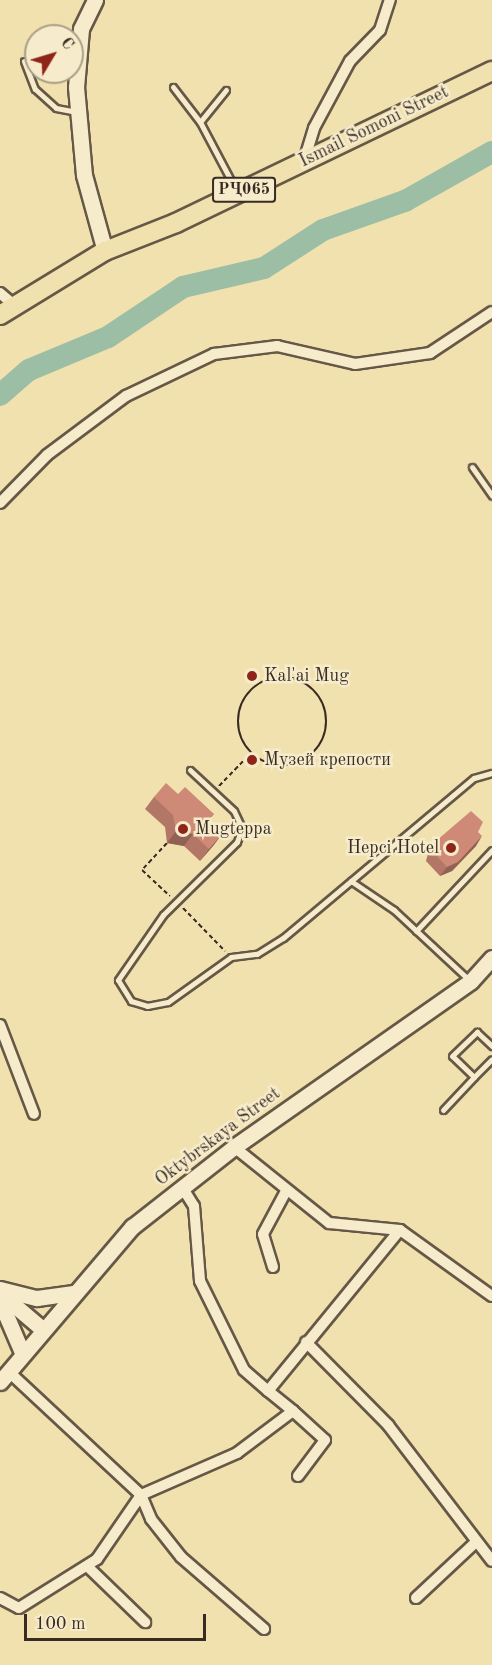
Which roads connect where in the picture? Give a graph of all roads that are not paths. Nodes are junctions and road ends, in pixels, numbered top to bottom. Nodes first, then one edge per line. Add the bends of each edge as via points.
1 (95, 0) edge
2 (390, 0) edge
3 (492, 70) edge
4 (33, 84) edge
5 (173, 87) dead end
6 (226, 90) dead end
7 (78, 112) junction
8 (200, 123) junction
9 (303, 161) junction
10 (238, 193) junction
11 (105, 251) junction
12 (0, 293) edge
13 (7, 310) edge
14 (492, 312) edge
15 (472, 467) dead end
16 (492, 496) edge
17 (0, 503) edge
18 (190, 770) dead end
19 (492, 773) edge
20 (492, 850) edge
21 (351, 881) junction
22 (416, 931) junction
23 (492, 958) edge
24 (471, 981) junction
25 (0, 1025) edge
26 (492, 1046) edge
27 (492, 1059) edge
28 (474, 1077) junction
29 (443, 1110) dead end
30 (34, 1114) dead end
31 (234, 1147) junction
32 (182, 1187) junction
33 (285, 1193) junction
34 (400, 1230) junction
35 (273, 1266) dead end
36 (0, 1291) edge
37 (72, 1293) junction
38 (492, 1296) edge
39 (0, 1301) edge
40 (41, 1328) junction
41 (306, 1342) junction
42 (21, 1350) junction
43 (4, 1377) edge
44 (268, 1391) junction
45 (293, 1411) junction
46 (298, 1476) dead end
47 (141, 1495) junction
48 (477, 1541) junction
49 (492, 1561) edge
50 (87, 1566) junction
51 (416, 1598) dead end
52 (0, 1599) edge
53 (145, 1622) dead end
54 (264, 1629) dead end

1 - 7 main road via 81,29
2 - 9 street via 381,30 350,61 314,128
3 - 9 main road, Ismail Somoni Street / РҶ065
4 - 7 lane via 56,108
5 - 8 lane
6 - 8 lane
7 - 11 main road via 84,175
8 - 10 lane
9 - 10 main road, Ismail Somoni Street / РҶ065
10 - 11 main road, Ismail Somoni Street / РҶ065
11 - 13 main road, Ismail Somoni Street / РҶ065
12 - 13 street
14 - 17 street via 464,335 419,355 355,364 277,346 214,354 126,396 47,455
15 - 16 lane
18 - 21 lane via 234,811 242,828 237,843 176,902 118,980 131,1001 168,1002 231,957 257,954
19 - 21 lane via 474,778
20 - 22 lane
21 - 22 lane
22 - 24 lane
23 - 24 main road, Oktybrskaya Street
24 - 31 main road, Oktybrskaya Street
25 - 30 street
26 - 28 lane via 477,1032 452,1056
27 - 28 lane
28 - 29 lane
31 - 32 main road, Oktybrskaya Street
31 - 33 street
32 - 37 main road, Oktybrskaya Street via 132,1227
32 - 44 street via 194,1206 200,1281 244,1370
33 - 34 street via 329,1224
33 - 35 street via 263,1234
34 - 38 street
34 - 41 street
36 - 37 main road via 37,1298
36 - 40 main road
37 - 40 main road, Oktybrskaya Street
39 - 42 main road
40 - 42 main road, Oktybrskaya Street
41 - 44 street
41 - 48 street via 388,1425
42 - 43 main road, Oktybrskaya Street
43 - 47 street
44 - 45 street
45 - 46 street via 325,1440
45 - 47 street via 237,1453
47 - 50 street via 97,1559
47 - 54 street via 151,1519 181,1557
48 - 49 street
48 - 51 street
50 - 52 street via 19,1608
50 - 53 street

